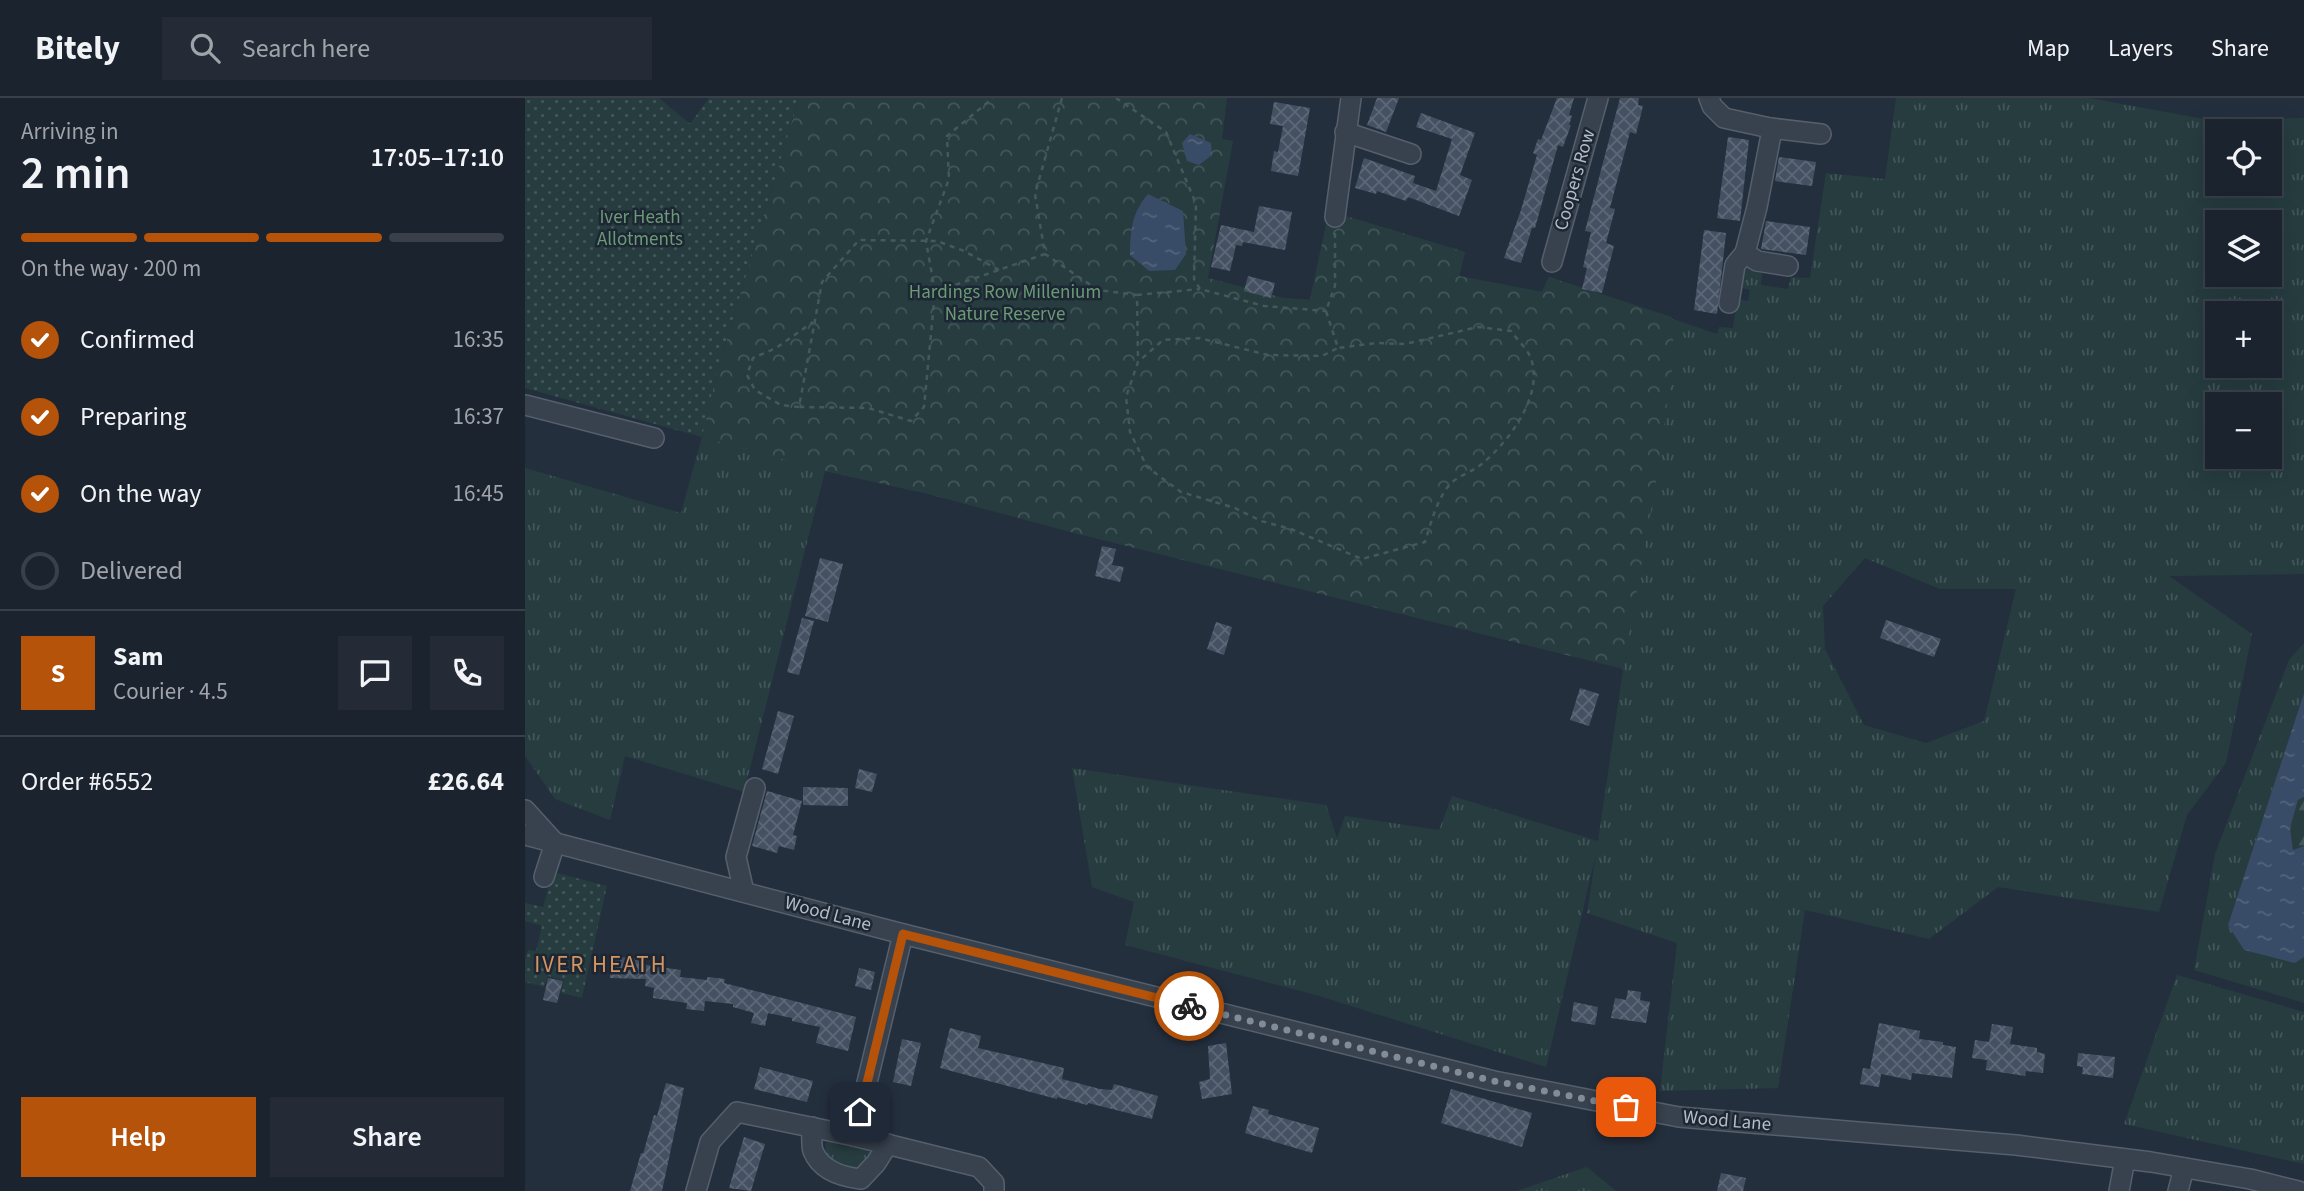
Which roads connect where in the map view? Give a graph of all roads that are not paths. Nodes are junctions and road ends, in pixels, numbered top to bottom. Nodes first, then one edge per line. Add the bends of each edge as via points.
1 (1351, 98) edge
2 (1598, 98) edge
3 (1709, 98) edge
4 (1770, 128) junction
5 (1345, 132) junction
6 (1821, 134) dead end
7 (1411, 154) dead end
8 (1335, 217) road end
9 (1745, 253) junction
10 (1552, 262) dead end
11 (1788, 266) dead end
12 (1729, 303) dead end
13 (525, 405) edge
14 (655, 438) dead end
15 (755, 788) dead end
16 (525, 810) edge
17 (525, 835) edge
18 (555, 843) junction
19 (544, 877) dead end
20 (744, 892) junction
21 (903, 934) junction
22 (812, 1128) junction
23 (854, 1136) junction
24 (888, 1144) junction
25 (2126, 1159) junction
26 (2185, 1168) junction
27 (696, 1191) edge
28 (994, 1191) edge
29 (2119, 1191) edge
30 (2178, 1191) edge
31 (2298, 1191) edge

1 - 5 street
2 - 10 street, Coopers Row
3 - 4 street via 1724,118
4 - 6 street
4 - 9 street
5 - 7 street
5 - 8 street
9 - 11 street via 1757,261
9 - 12 street via 1735,265
13 - 14 street
15 - 20 street via 736,857
16 - 18 street
17 - 18 street, Wood Lane
18 - 19 street
18 - 20 street, Wood Lane
20 - 21 street, Wood Lane
21 - 23 street
21 - 25 street, Wood Lane via 1494,1081 1679,1117 2016,1145
22 - 23 street
22 - 24 street via 813,1150 841,1177 862,1179
22 - 27 street via 737,1112 710,1142
23 - 24 street
24 - 28 street via 979,1167 994,1183
25 - 26 street, Wood Lane
25 - 29 street
26 - 30 street
26 - 31 street, Wood Lane

